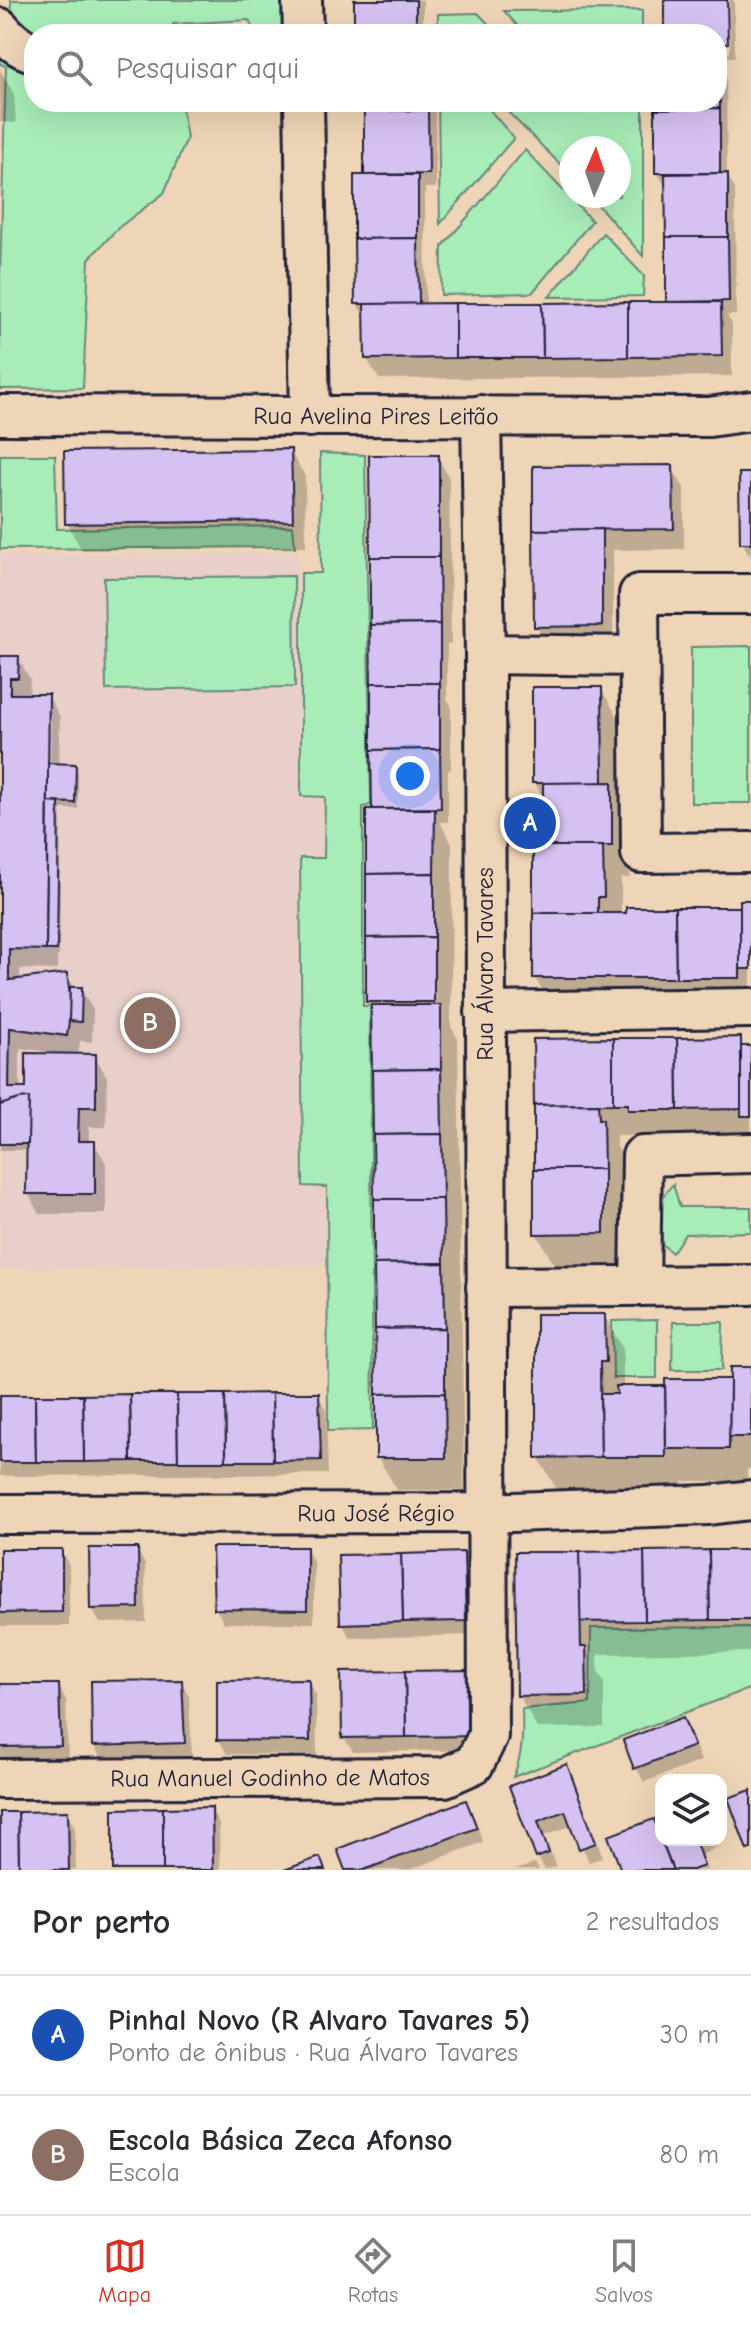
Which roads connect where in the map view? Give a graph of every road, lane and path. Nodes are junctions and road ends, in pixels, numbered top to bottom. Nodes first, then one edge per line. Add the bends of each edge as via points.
1 (302, 0) edge
2 (303, 24) edge
3 (0, 28) edge
4 (24, 49) edge
5 (304, 112) edge
6 (751, 411) edge
7 (0, 415) edge
8 (481, 415) junction
9 (310, 417) junction
10 (751, 594) edge
11 (485, 654) junction
12 (639, 656) junction
13 (751, 852) edge
14 (751, 1008) edge
15 (485, 1012) junction
16 (751, 1153) edge
17 (751, 1285) edge
18 (640, 1286) junction
19 (486, 1287) junction
20 (751, 1500) edge
21 (487, 1513) junction
22 (0, 1514) edge
23 (0, 1779) edge

1 - 2 street
3 - 4 street
5 - 9 street
6 - 8 street, Rua Avelina Pires Leitão via 709,417
7 - 9 street, Rua Avelina Pires Leitão
8 - 9 street, Rua Avelina Pires Leitão
8 - 11 street, Rua Álvaro Tavares
10 - 12 street via 639,594
11 - 12 street
11 - 15 street, Rua Álvaro Tavares
12 - 13 street via 641,853
14 - 15 street
15 - 19 street, Rua Álvaro Tavares
16 - 18 street via 642,1156
17 - 18 street
18 - 19 street
19 - 21 street, Rua Álvaro Tavares
20 - 21 street, Rua José Régio
21 - 22 street, Rua José Régio
21 - 23 street, Rua Manuel Godinho de Matos via 488,1736 474,1764 445,1777

